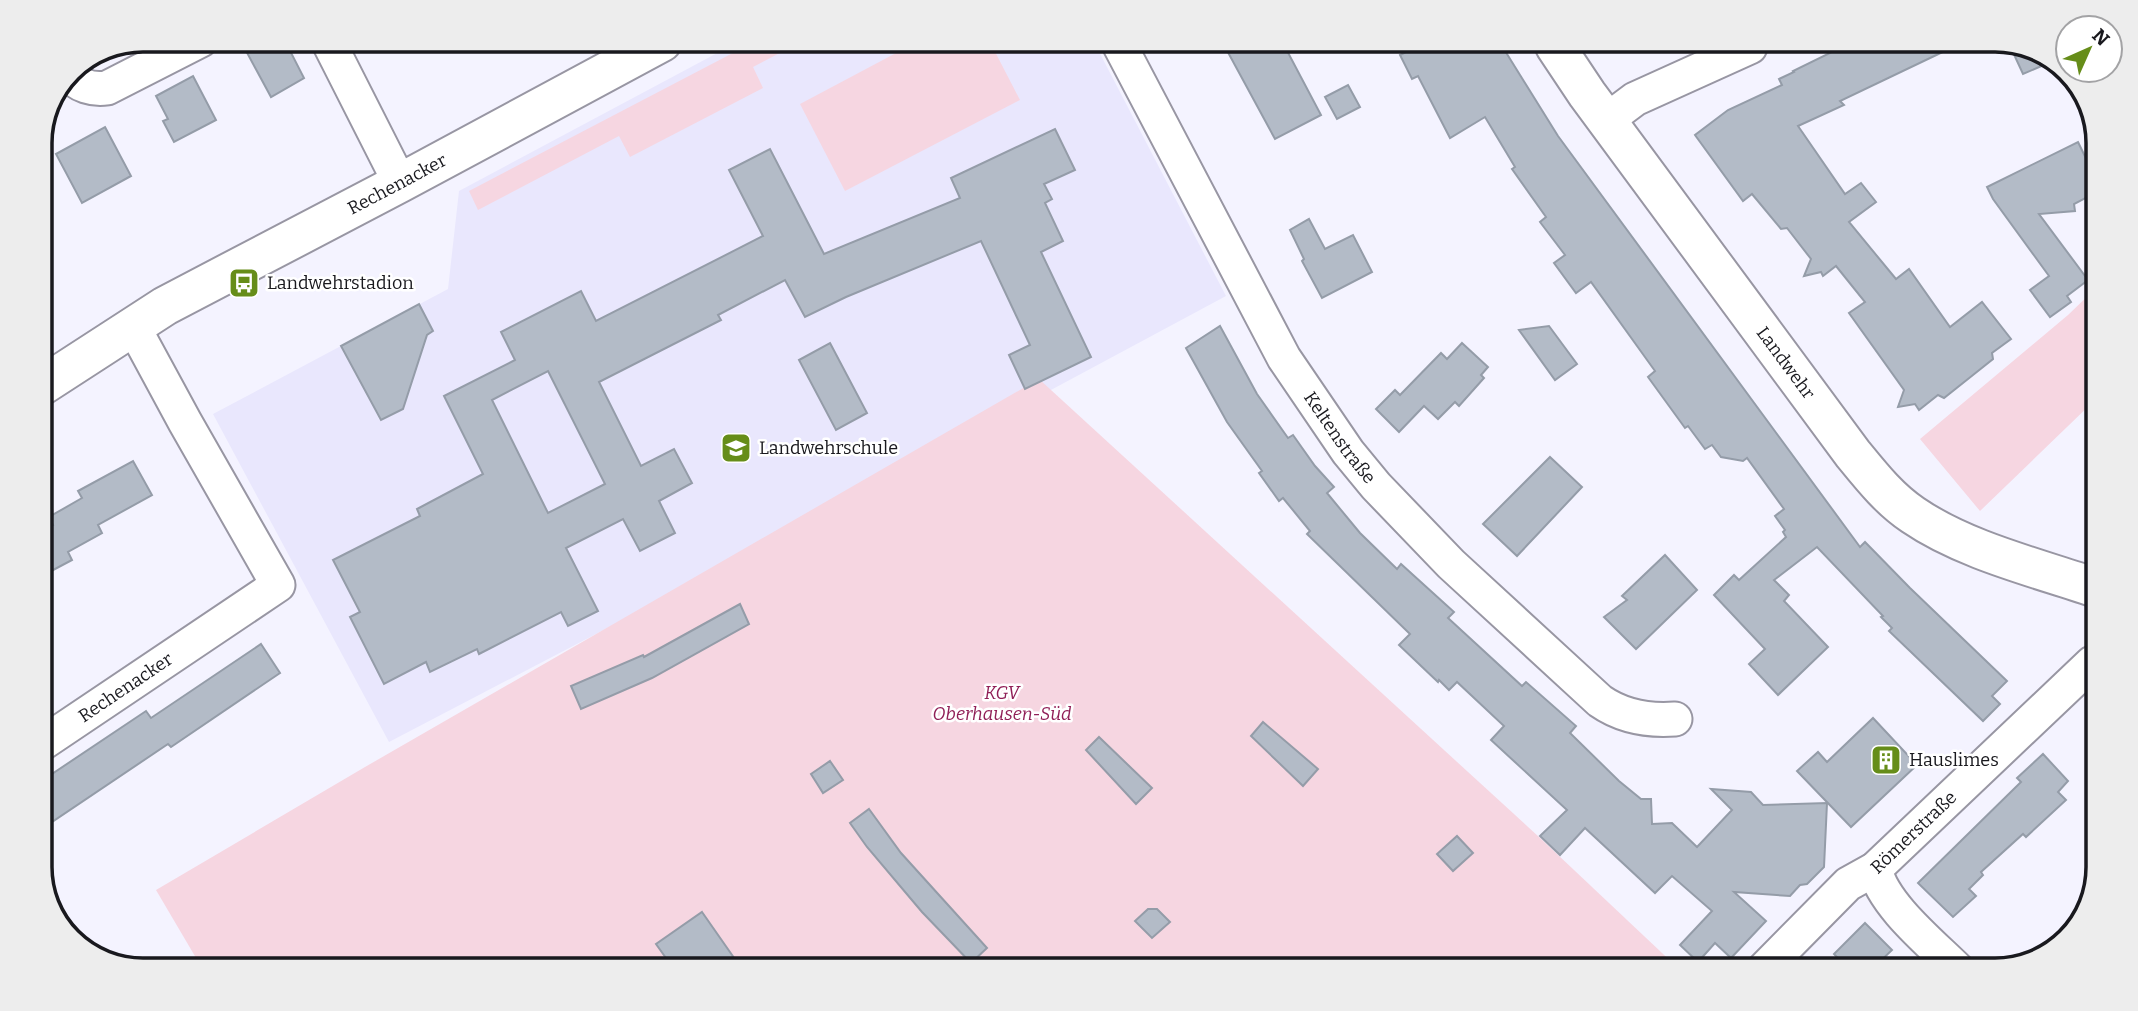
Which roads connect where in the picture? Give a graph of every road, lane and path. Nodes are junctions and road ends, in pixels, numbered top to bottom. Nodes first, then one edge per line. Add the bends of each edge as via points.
1 (178, 52) edge
2 (334, 52) edge
3 (645, 52) edge
4 (1123, 52) edge
5 (1558, 52) edge
6 (1738, 52) edge
7 (77, 81) edge
8 (1607, 120) junction
9 (400, 183) junction
10 (133, 326) junction
11 (53, 378) edge
12 (2086, 584) edge
13 (2086, 669) edge
14 (1675, 719) dead end
15 (53, 737) edge
16 (1875, 869) junction
17 (1775, 958) edge
18 (1946, 958) edge

1 - 7 street via 107,88
2 - 9 street
3 - 9 street, Rechenacker
4 - 14 street, Keltenstraße via 1284,358 1362,471 1451,564 1600,701 1624,715
5 - 8 street, Landwehr
6 - 8 street via 1635,100
8 - 12 street, Landwehr via 1876,482 1911,514 1958,541
9 - 10 street, Rechenacker
10 - 11 street, Rechenacker
10 - 15 street, Rechenacker via 278,585
13 - 16 street, Römerstraße
16 - 17 street, Römerstraße via 1848,884
16 - 18 street via 1893,904

